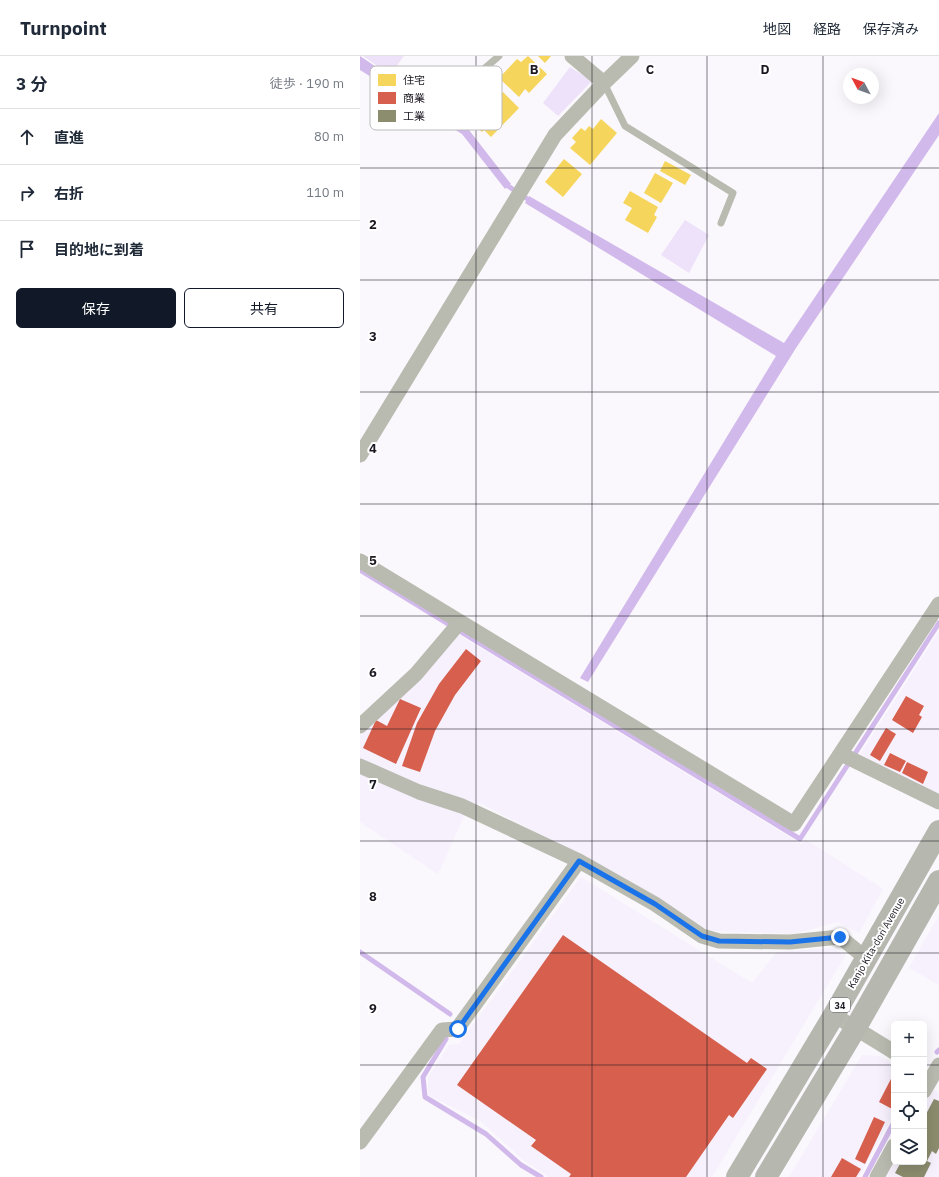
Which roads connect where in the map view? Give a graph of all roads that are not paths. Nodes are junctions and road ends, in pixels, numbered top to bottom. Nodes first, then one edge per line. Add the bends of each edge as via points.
1 (498, 56) edge
2 (572, 56) edge
3 (632, 56) edge
4 (487, 66) edge
5 (604, 83) junction
6 (721, 223) dead end
7 (360, 455) edge
8 (360, 561) edge
9 (939, 604) edge
10 (455, 628) junction
11 (360, 726) edge
12 (841, 754) junction
13 (360, 766) edge
14 (939, 802) edge
15 (939, 831) edge
16 (579, 861) junction
17 (939, 881) edge
18 (867, 959) junction
19 (834, 1015) junction
20 (855, 1029) junction
21 (891, 1050) edge
22 (934, 1072) edge
23 (927, 1085) edge
24 (360, 1142) edge
25 (891, 1151) edge
26 (737, 1177) edge
27 (766, 1177) edge
28 (877, 1177) edge

1 - 4 lane
2 - 5 street
3 - 5 street
5 - 6 lane via 625,126 733,193
5 - 7 street via 555,135
8 - 10 street
9 - 12 street
10 - 11 street via 416,674
10 - 12 street via 794,824
12 - 14 street
13 - 16 street via 419,792 462,806
15 - 18 highway, Kanjo Kita-dori Avenue / 34
16 - 18 street via 655,904 702,936 719,941 790,942 840,937
16 - 24 street via 458,1029 442,1030
17 - 20 highway, 34
18 - 19 highway, Kanjo Kita-dori Avenue / 34
19 - 20 street
19 - 26 highway, Kanjo Kita-dori Avenue / 34
20 - 21 street
20 - 27 highway, 34
22 - 23 street
25 - 28 street

